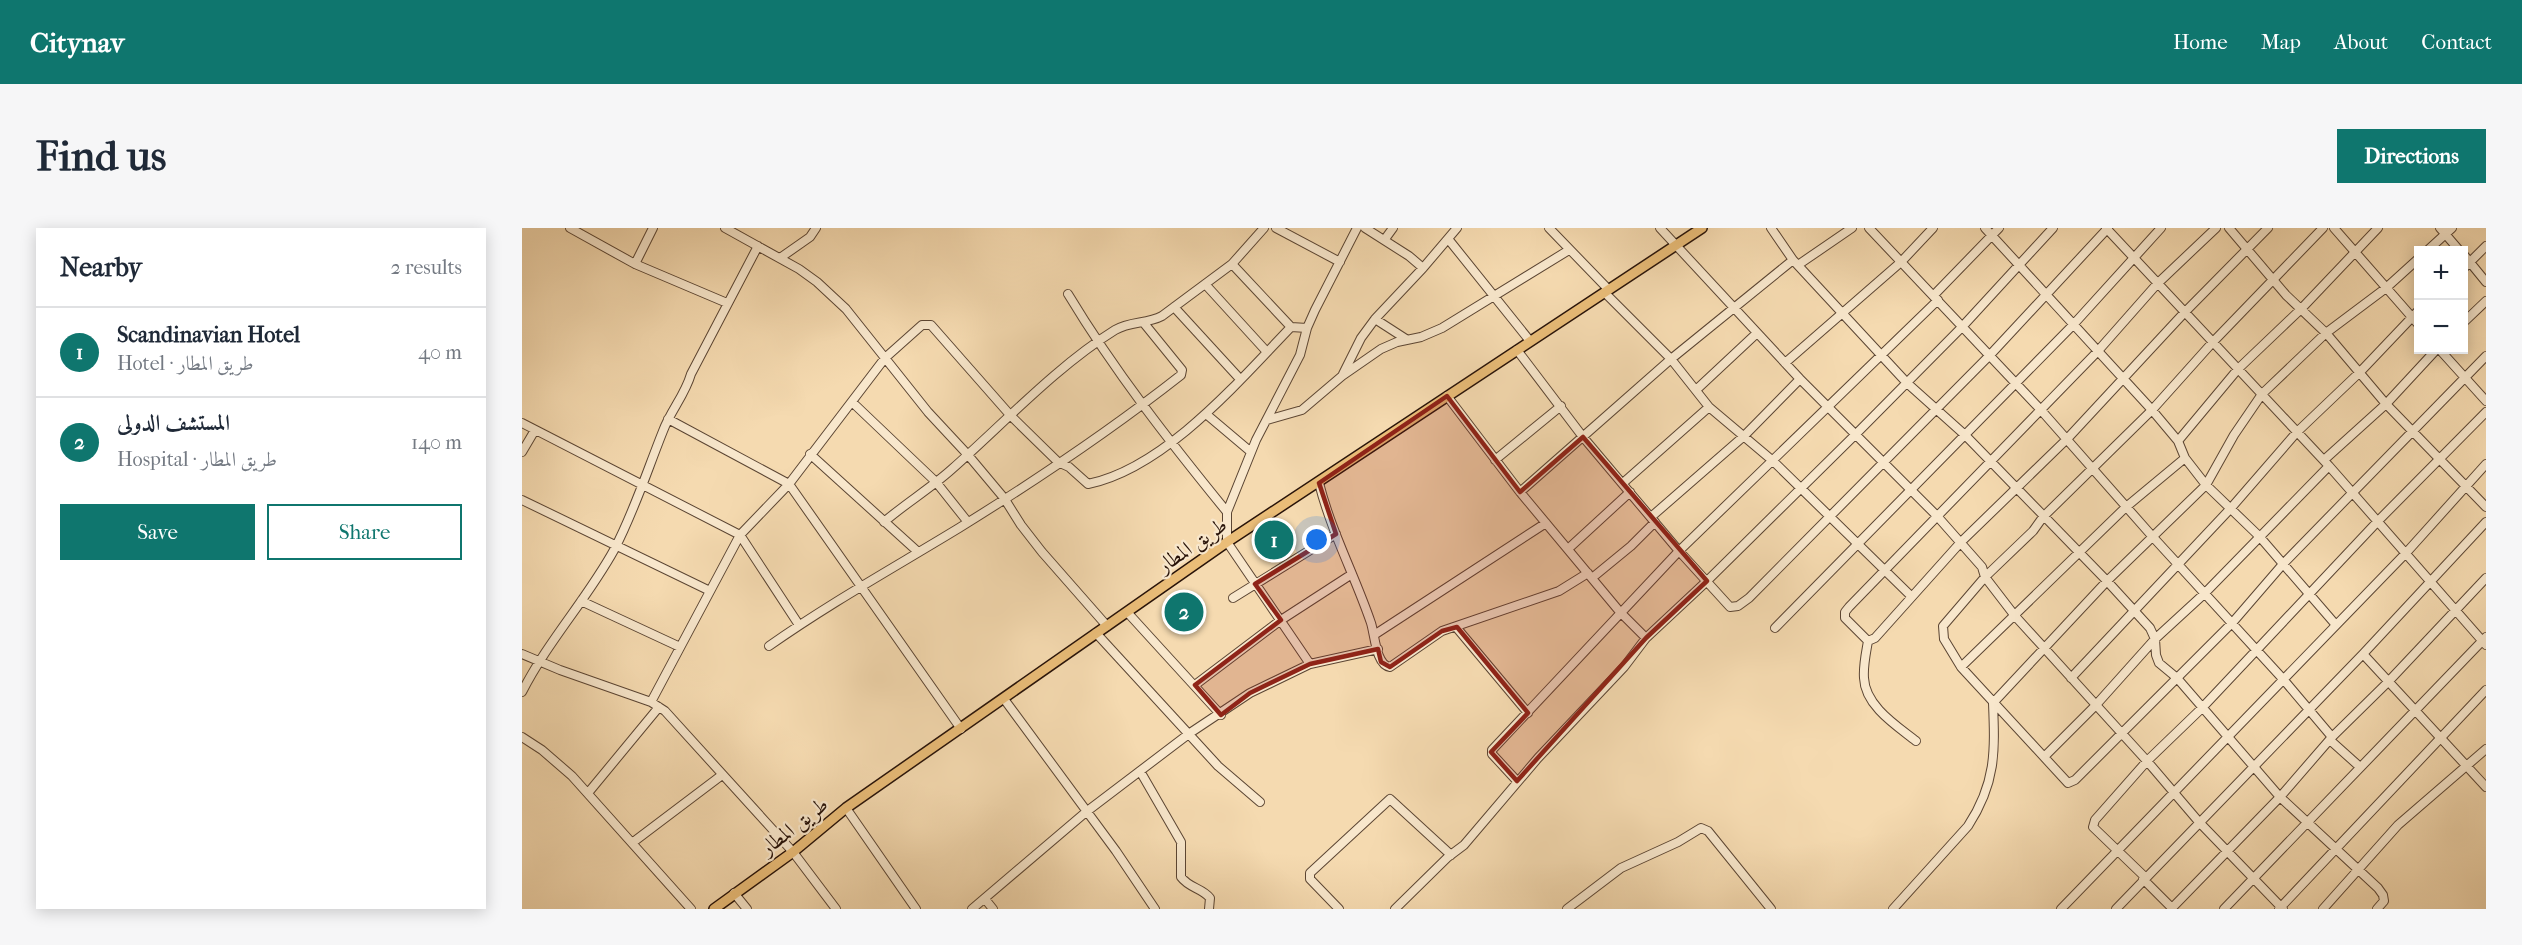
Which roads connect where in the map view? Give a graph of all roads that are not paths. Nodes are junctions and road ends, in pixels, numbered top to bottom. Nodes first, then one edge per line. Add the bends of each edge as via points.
1 (570, 228) edge
2 (653, 228) edge
3 (725, 228) edge
4 (816, 228) edge
5 (1264, 228) edge
6 (1276, 228) edge
7 (1357, 228) edge
8 (1365, 228) edge
9 (1393, 228) edge
10 (1457, 228) edge
11 (1548, 228) edge
12 (1660, 228) edge
13 (1702, 228) edge
14 (1772, 228) edge
15 (1852, 228) edge
16 (1933, 228) edge
17 (1985, 228) edge
18 (1999, 228) edge
19 (2053, 228) edge
20 (2107, 228) edge
21 (2161, 228) edge
22 (2216, 228) edge
23 (2229, 228) edge
24 (2268, 228) edge
25 (2323, 228) edge
26 (2334, 228) edge
27 (2378, 228) edge
28 (2440, 228) edge
29 (2452, 228) edge
30 (1875, 230) edge
31 (1992, 235) junction
32 (2446, 235) junction
33 (1385, 239) junction
34 (1449, 240) junction
35 (758, 246) junction
36 (1675, 246) junction
37 (2433, 246) edge
38 (2456, 246) edge
39 (2486, 246) edge
40 (2247, 249) junction
41 (1569, 250) junction
42 (2355, 252) junction
43 (2133, 257) junction
44 (780, 258) junction
45 (1340, 262) junction
46 (1795, 262) junction
47 (1900, 262) junction
48 (2414, 263) edge
49 (635, 264) junction
50 (1232, 264) junction
51 (2468, 264) edge
52 (2020, 265) junction
53 (2468, 266) edge
54 (1423, 268) junction
55 (2275, 280) junction
56 (2486, 282) edge
57 (1205, 284) junction
58 (2157, 284) junction
59 (2386, 288) junction
60 (1607, 291) junction
61 (1068, 294) dead end
62 (2046, 294) junction
63 (1494, 296) junction
64 (1936, 298) junction
65 (2486, 301) edge
66 (727, 303) junction
67 (1174, 307) junction
68 (1734, 307) junction
69 (2301, 309) junction
70 (2414, 312) edge
71 (2184, 313) junction
72 (1843, 314) junction
73 (2414, 316) edge
74 (2468, 317) edge
75 (1375, 319) junction
76 (1143, 322) junction
77 (2073, 325) junction
78 (1291, 327) junction
79 (1962, 327) junction
80 (1307, 328) junction
81 (1757, 333) junction
82 (2326, 333) junction
83 (1406, 339) junction
84 (1530, 340) junction
85 (1098, 343) junction
86 (2212, 343) junction
87 (1517, 350) junction
88 (1267, 352) junction
89 (2097, 352) junction
90 (2432, 354) edge
91 (2444, 354) edge
92 (1882, 355) junction
93 (1990, 355) junction
94 (2486, 356) edge
95 (885, 358) junction
96 (1671, 359) junction
97 (1785, 363) junction
98 (2238, 369) junction
99 (2360, 372) junction
100 (1342, 376) junction
101 (2465, 376) junction
102 (1240, 379) junction
103 (1800, 379) junction
104 (2124, 379) junction
105 (1907, 383) junction
106 (2016, 383) junction
107 (1696, 390) junction
108 (2262, 394) junction
109 (1447, 396) junction
110 (2486, 401) edge
111 (852, 402) junction
112 (2386, 404) junction
113 (1143, 405) junction
114 (1561, 406) junction
115 (1827, 406) junction
116 (1709, 407) junction
117 (2040, 409) junction
118 (1936, 410) junction
119 (2152, 410) junction
120 (2486, 412) edge
121 (1206, 414) junction
122 (1011, 416) junction
123 (668, 419) junction
124 (1267, 420) junction
125 (522, 423) edge
126 (535, 430) junction
127 (2412, 430) junction
128 (2297, 432) junction
129 (1855, 435) junction
130 (1965, 435) junction
131 (1744, 436) junction
132 (1583, 437) junction
133 (2067, 440) junction
134 (2178, 441) junction
135 (1170, 442) junction
136 (522, 452) edge
137 (1251, 452) junction
138 (810, 454) junction
139 (968, 455) junction
140 (2184, 458) junction
141 (2440, 458) junction
142 (1495, 460) junction
143 (1990, 460) junction
144 (1058, 462) junction
145 (1773, 462) junction
146 (1884, 462) junction
147 (2327, 463) junction
148 (2486, 464) edge
149 (2093, 467) junction
150 (936, 482) junction
151 (1319, 483) junction
152 (1623, 483) junction
153 (789, 484) junction
154 (2206, 484) junction
155 (2465, 484) junction
156 (643, 485) junction
157 (2016, 487) junction
158 (1800, 490) junction
159 (1911, 490) junction
160 (1520, 492) junction
161 (1630, 492) junction
162 (2351, 493) junction
163 (1004, 498) junction
164 (522, 500) edge
165 (2126, 507) junction
166 (2486, 507) edge
167 (2231, 508) junction
168 (1227, 512) junction
169 (1937, 516) junction
170 (1830, 517) junction
171 (2043, 517) junction
172 (1653, 519) junction
173 (967, 521) junction
174 (2378, 521) junction
175 (884, 522) junction
176 (2486, 522) edge
177 (1546, 523) junction
178 (1336, 534) junction
179 (740, 535) junction
180 (2152, 536) junction
181 (2259, 536) junction
182 (1961, 542) junction
183 (1227, 543) junction
184 (616, 546) junction
185 (1858, 546) junction
186 (1568, 549) junction
187 (917, 551) junction
188 (1679, 551) junction
189 (2080, 552) junction
190 (2406, 553) junction
191 (2178, 564) junction
192 (2283, 564) junction
193 (1885, 572) junction
194 (1352, 574) junction
195 (1590, 576) junction
196 (1985, 577) junction
197 (2486, 578) edge
198 (1707, 581) junction
199 (2107, 581) junction
200 (2429, 582) junction
201 (1255, 584) junction
202 (861, 586) junction
203 (710, 591) junction
204 (2204, 594) junction
205 (2309, 594) junction
206 (1911, 596) junction
207 (1233, 598) dead end
208 (581, 601) junction
209 (2133, 610) junction
210 (2454, 611) junction
211 (1127, 612) junction
212 (1620, 612) junction
213 (2015, 616) junction
214 (1281, 620) junction
215 (2232, 622) junction
216 (799, 625) junction
217 (2336, 625) junction
218 (1107, 626) junction
219 (1456, 627) junction
220 (1775, 628) dead end
221 (1096, 633) junction
222 (1374, 635) junction
223 (1646, 638) junction
224 (2155, 639) junction
225 (1868, 641) junction
226 (2485, 641) edge
227 (769, 646) dead end
228 (680, 647) junction
229 (1378, 649) junction
230 (2044, 649) junction
231 (2258, 651) junction
232 (522, 654) edge
233 (2363, 654) junction
234 (538, 661) junction
235 (1310, 664) junction
236 (1961, 667) junction
237 (2071, 678) junction
238 (2176, 678) junction
239 (2283, 679) junction
240 (2388, 682) junction
241 (1195, 685) junction
242 (2486, 690) edge
243 (522, 692) edge
244 (1004, 699) junction
245 (1993, 703) junction
246 (655, 705) junction
247 (2095, 706) junction
248 (2201, 709) junction
249 (2309, 709) junction
250 (2414, 711) junction
251 (1528, 713) junction
252 (1221, 715) junction
253 (961, 729) junction
254 (1190, 734) junction
255 (2121, 734) junction
256 (522, 737) edge
257 (2228, 737) junction
258 (2441, 738) junction
259 (2331, 739) junction
260 (1916, 741) dead end
261 (2486, 748) edge
262 (2045, 756) junction
263 (2147, 761) junction
264 (2253, 767) junction
265 (2360, 767) junction
266 (2467, 767) junction
267 (1140, 771) junction
268 (722, 775) junction
269 (1517, 781) junction
270 (2486, 787) edge
271 (2172, 792) junction
272 (588, 793) junction
273 (2280, 796) junction
274 (1260, 802) dead end
275 (846, 808) junction
276 (1086, 812) junction
277 (2308, 820) junction
278 (2199, 822) junction
279 (632, 843) junction
280 (2337, 848) junction
281 (2226, 850) junction
282 (2118, 851) junction
283 (793, 852) junction
284 (1451, 855) junction
285 (2359, 868) junction
286 (2144, 878) junction
287 (2252, 879) junction
288 (734, 893) junction
289 (985, 899) junction
290 (2063, 908) edge
291 (2281, 908) edge
292 (691, 909) edge
293 (714, 909) edge
294 (747, 909) edge
295 (836, 909) edge
296 (916, 909) edge
297 (972, 909) edge
298 (993, 909) edge
299 (1155, 909) edge
300 (1209, 909) edge
301 (1339, 909) edge
302 (1395, 909) edge
303 (1567, 909) edge
304 (1772, 909) edge
305 (1893, 909) edge
306 (2116, 909) edge
307 (2171, 909) edge
308 (2224, 909) edge
309 (2323, 909) edge
310 (2377, 909) edge

1 - 49 street
2 - 49 street
3 - 35 street
4 - 44 street via 810,237
5 - 50 street
6 - 45 street
7 - 45 street
8 - 33 street
9 - 33 street
10 - 34 street
11 - 41 street
12 - 36 street
13 - 36 main road, طريق المطار
14 - 46 street
15 - 46 street
16 - 47 street
17 - 31 street
18 - 31 street
19 - 52 street
20 - 43 street
20 - 62 street
21 - 43 street
22 - 58 street
23 - 40 street
24 - 40 street
25 - 55 street
26 - 42 street
27 - 42 street
28 - 32 street
29 - 32 street
30 - 47 street
31 - 52 street
31 - 64 street
32 - 37 street
32 - 38 street
33 - 54 street
34 - 54 street
34 - 63 street
35 - 44 street
35 - 66 street
36 - 60 main road, طريق المطار
36 - 68 street
39 - 51 street
40 - 55 street
40 - 71 street
41 - 60 street
41 - 63 street
42 - 59 street
42 - 69 street
43 - 58 street
43 - 77 street
44 - 95 street via 831,295
45 - 80 street
46 - 68 street
46 - 72 street
47 - 64 street
47 - 72 street
48 - 59 street
49 - 66 street
50 - 57 street
50 - 78 street
52 - 62 street
52 - 79 street
53 - 56 street
54 - 75 street
55 - 69 street
55 - 86 street
57 - 67 street
57 - 88 street
58 - 71 street
58 - 89 street
59 - 70 street
59 - 82 street
60 - 84 main road, طريق المطار
60 - 96 street
61 - 85 street
62 - 77 street
62 - 93 street
63 - 83 street via 1442,328
63 - 84 street
64 - 79 street
64 - 92 street
65 - 74 street
66 - 123 street
67 - 76 street via 1153,321
67 - 102 street
68 - 81 street
68 - 96 street
69 - 82 street
69 - 98 street
71 - 86 street
71 - 104 street
72 - 92 street
72 - 97 street
73 - 99 street
75 - 83 street
75 - 100 street
76 - 85 street via 1124,325
76 - 113 street via 1182,373
77 - 89 street
77 - 106 street
78 - 80 street
78 - 88 street
79 - 93 street
79 - 105 street
80 - 124 street via 1300,355
81 - 97 street
81 - 107 street
82 - 99 street
82 - 108 street
83 - 100 street via 1381,349
84 - 87 main road, طريق المطار
85 - 113 street
85 - 122 street via 1050,379
86 - 98 street
86 - 119 street
87 - 109 main road, طريق المطار
87 - 114 street
88 - 102 street
89 - 104 street
89 - 117 street
90 - 112 street
91 - 101 street
92 - 105 street
92 - 115 street
93 - 106 street
93 - 118 street
94 - 101 street
95 - 111 street
95 - 122 street via 927,324
95 - 139 street via 934,420
96 - 107 street
96 - 132 street
97 - 103 street
98 - 108 street
98 - 134 street
99 - 112 street
99 - 128 street
100 - 124 street via 1302,410
101 - 110 street
101 - 127 street
102 - 121 street
103 - 115 street
103 - 131 street
104 - 119 street
104 - 133 street
105 - 118 street
105 - 129 street
106 - 117 street
106 - 130 street
107 - 116 street
108 - 128 street
108 - 154 street
109 - 142 street
109 - 151 main road, طريق المطار
111 - 138 street
111 - 150 street
112 - 127 street
112 - 147 street
113 - 135 street
113 - 144 street
114 - 132 street
114 - 142 street
115 - 129 street
115 - 145 street
116 - 131 street
116 - 152 street
117 - 133 street
117 - 143 street
118 - 130 street
118 - 146 street
119 - 134 street
119 - 149 street
120 - 141 street
121 - 135 street
121 - 137 street
122 - 139 street
122 - 144 street
123 - 153 street
123 - 156 street
124 - 137 street
125 - 126 street
126 - 136 street
126 - 156 street
127 - 141 street
127 - 162 street
128 - 147 street
128 - 167 street
129 - 146 street
129 - 158 street
130 - 143 street
130 - 159 street
131 - 145 street
131 - 172 street
132 - 152 street
132 - 160 street
133 - 149 street
133 - 157 street
134 - 140 street
135 - 144 street via 1125,472 1088,484
135 - 168 street
137 - 168 street
138 - 153 street
138 - 175 street
139 - 150 street
139 - 163 street
140 - 154 street
140 - 165 street
141 - 155 street
141 - 174 street
142 - 160 street
143 - 157 street
143 - 169 street
144 - 163 street
145 - 158 street
145 - 188 street
146 - 159 street
146 - 170 street
147 - 162 street
147 - 181 street
148 - 155 street
149 - 165 street
149 - 171 street
150 - 173 street
150 - 175 street
151 - 178 street
151 - 183 main road, طريق المطار
152 - 161 street
153 - 179 street
153 - 202 street
154 - 167 street
154 - 180 street
155 - 166 street
155 - 190 street
156 - 179 street
156 - 184 street
157 - 171 street
157 - 182 street
158 - 170 street
158 - 198 street
159 - 169 street
159 - 185 street
160 - 177 street
161 - 172 street
161 - 186 street
162 - 174 street
162 - 192 street
163 - 173 street
163 - 218 street via 1042,552
164 - 184 street
165 - 180 street
165 - 189 street
167 - 181 street
167 - 191 street
168 - 183 street
169 - 182 street
169 - 193 street
170 - 185 street
170 - 198 street via 1738,606 1730,607
171 - 189 street
171 - 196 street via 2026,539
172 - 188 street
172 - 195 street via 1631,546
173 - 187 street
174 - 190 street
174 - 205 street
175 - 187 street
176 - 200 street
177 - 186 street
177 - 222 street
178 - 194 street
178 - 201 street
179 - 203 street
179 - 216 street
180 - 191 street
180 - 199 street
181 - 192 street
181 - 204 street
182 - 196 street via 1982,567
182 - 206 street
183 - 201 street
183 - 211 main road, طريق المطار
184 - 203 street
184 - 208 street
185 - 193 street
185 - 220 street
186 - 195 street
187 - 202 street
188 - 198 street
188 - 212 street
189 - 199 street
189 - 213 street
190 - 200 street
190 - 217 street
191 - 204 street
191 - 209 street
192 - 205 street
192 - 215 street
193 - 206 street
193 - 225 street via 1844,616
194 - 214 street
194 - 222 street
195 - 212 street
195 - 219 street
196 - 213 street
196 - 236 street via 1943,626 1944,639
197 - 210 street
198 - 223 street
199 - 209 street
199 - 230 street
200 - 210 street
200 - 233 street
201 - 207 street
201 - 214 street
202 - 216 street
202 - 253 street
203 - 228 street
204 - 215 street
204 - 224 street
205 - 217 street
205 - 231 street
206 - 225 street
208 - 228 street
208 - 234 street
209 - 224 street
209 - 237 street
210 - 226 street
210 - 240 street
211 - 218 main road, طريق المطار
211 - 241 street
212 - 223 street
212 - 251 street
213 - 230 street
213 - 236 street
214 - 235 street
214 - 241 street
215 - 231 street
215 - 238 street
216 - 227 street
217 - 239 street
218 - 221 main road, طريق المطار
219 - 229 street via 1442,631 1390,667 1381,662
219 - 251 street
221 - 244 main road, طريق المطار
221 - 254 street
222 - 229 street
223 - 269 street via 1624,668
224 - 238 street via 2159,663
224 - 247 street
225 - 260 street via 1866,688 1892,722
226 - 250 street
228 - 246 street
229 - 235 street
230 - 237 street
230 - 245 street
231 - 239 street
231 - 248 street
232 - 234 street
233 - 240 street
233 - 249 street
234 - 243 street
234 - 246 street
235 - 252 street via 1250,693
236 - 245 street
237 - 247 street
238 - 248 street
238 - 255 street
239 - 249 street
239 - 257 street
240 - 250 street
240 - 259 street
241 - 252 street
242 - 258 street
244 - 253 main road, طريق المطار
244 - 276 street
245 - 262 street
245 - 305 street via 1992,773 1976,814
246 - 268 street via 675,720
246 - 272 street
247 - 255 street
247 - 262 street
248 - 257 street
248 - 263 street
249 - 259 street
249 - 264 street
250 - 258 street
250 - 265 street
251 - 269 street via 1491,752
252 - 254 street
253 - 275 main road, طريق المطار
254 - 267 street
254 - 274 street via 1218,766
255 - 262 street via 2071,783
255 - 263 street
256 - 272 street via 557,761
257 - 264 street
257 - 271 street
258 - 266 street
258 - 280 street
259 - 265 street
259 - 273 street
261 - 266 street
263 - 271 street
263 - 282 street via 2092,824
264 - 273 street
264 - 278 street
265 - 277 street
266 - 270 street
266 - 285 street via 2398,825
267 - 276 street
267 - 300 street via 1181,842 1181,878 1207,894
268 - 279 street
268 - 283 street
269 - 284 street via 1480,828
271 - 278 street
271 - 282 street
272 - 279 street
273 - 277 street
273 - 281 street
275 - 283 main road, طريق المطار
275 - 296 street
276 - 289 street
276 - 299 street
277 - 280 street
277 - 287 street
278 - 281 street
278 - 286 street
279 - 292 street
280 - 285 street
280 - 291 street
281 - 287 street
281 - 307 street
282 - 286 street
282 - 290 street
283 - 288 main road, طريق المطار
283 - 295 street
284 - 301 street via 1390,799 1310,873 1310,879
284 - 302 street
285 - 309 street
285 - 310 street via 2383,895 2384,902
286 - 306 street
286 - 307 street
287 - 291 street
287 - 308 street
288 - 293 main road, طريق المطار
288 - 294 street
289 - 297 street
289 - 298 street
303 - 304 street via 1621,868 1701,828 1708,831

